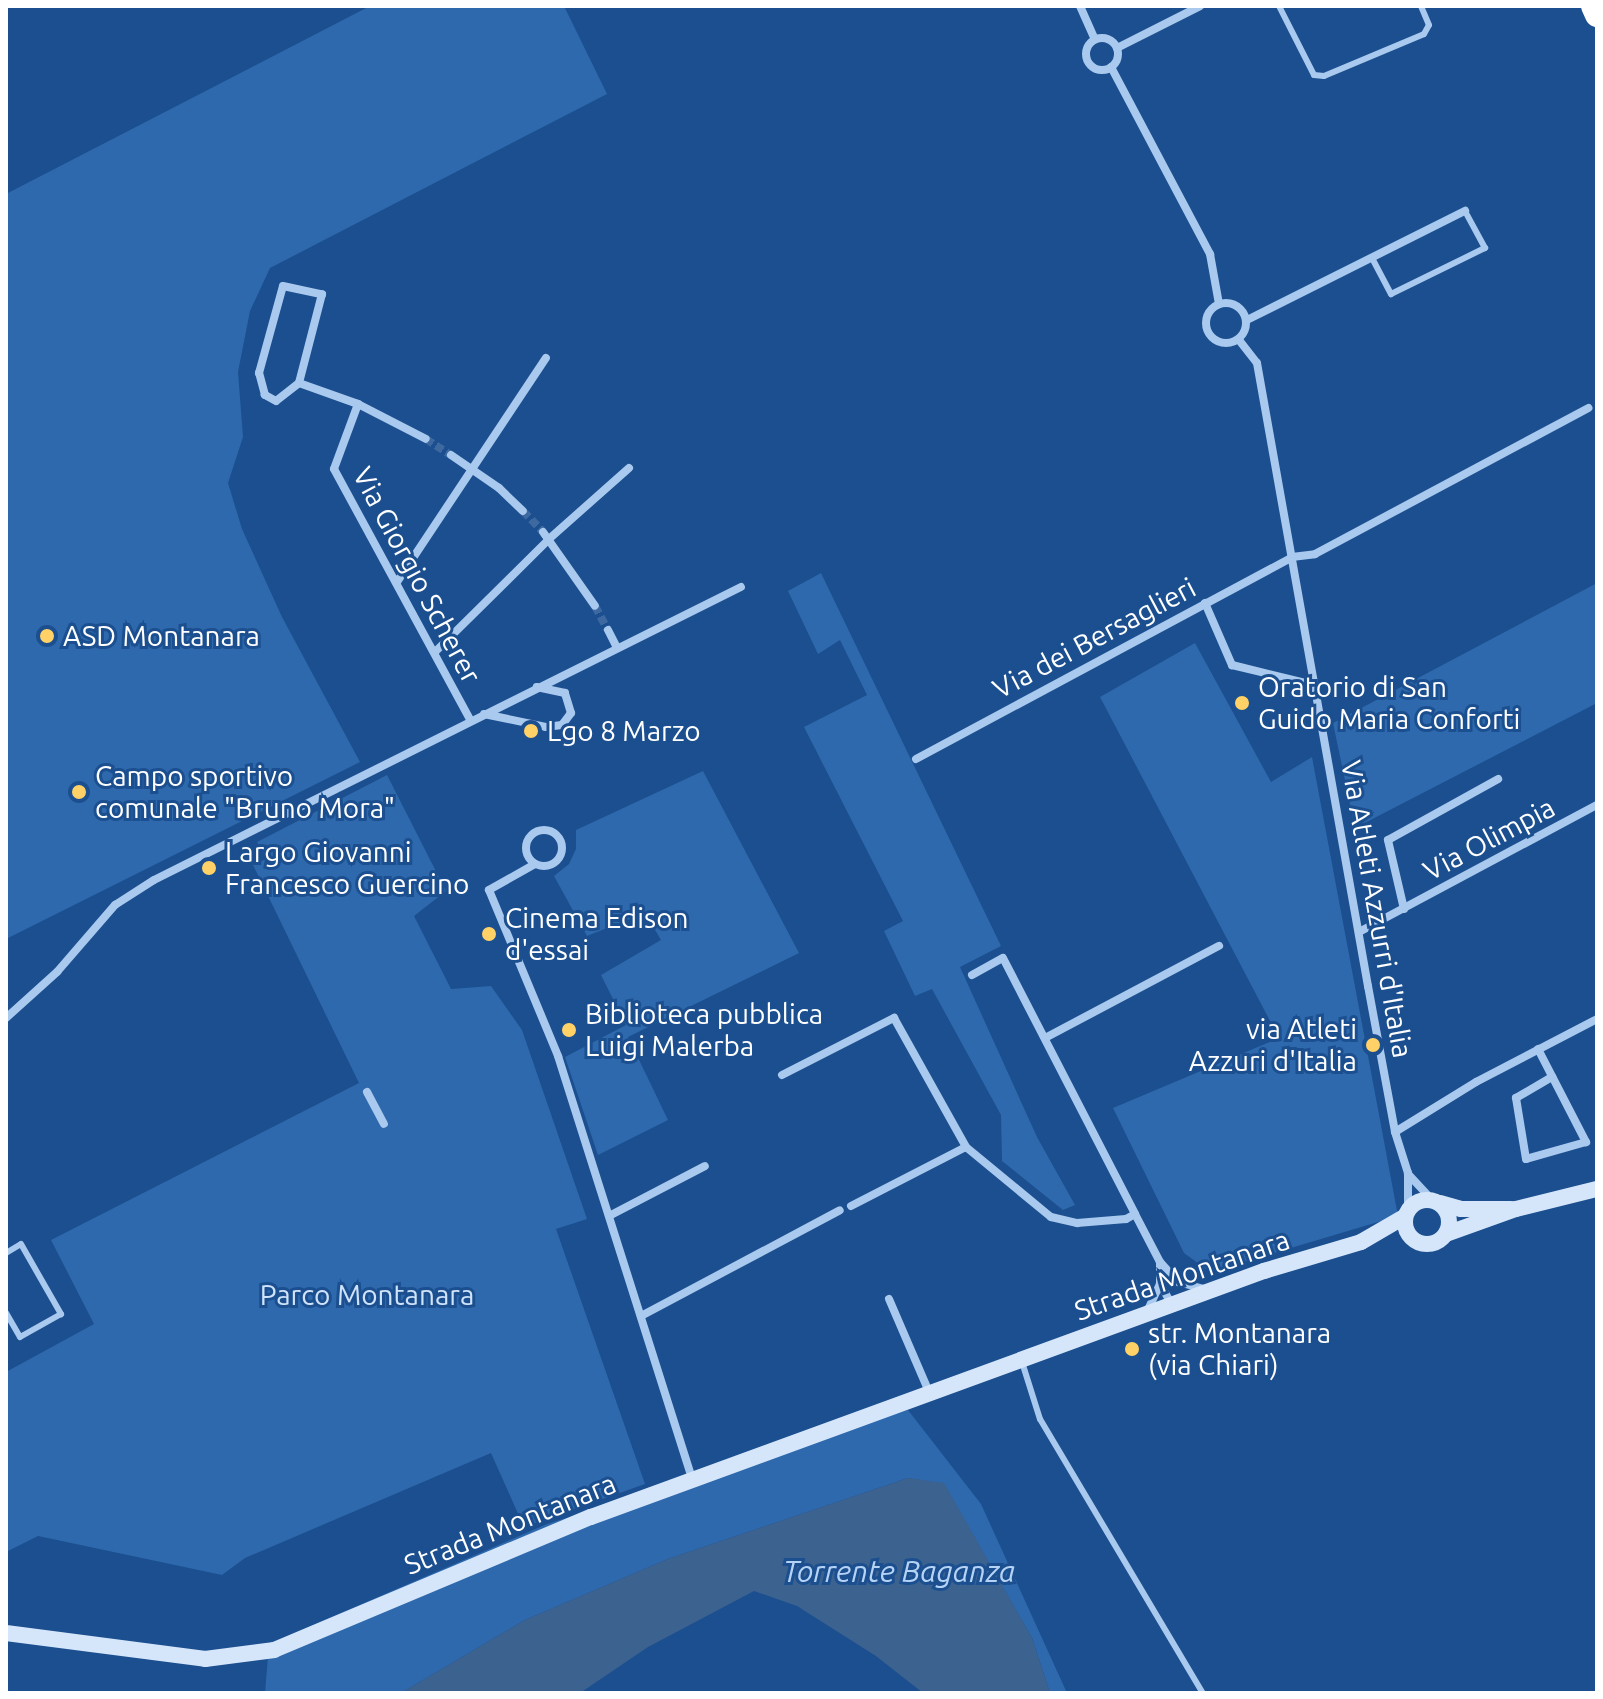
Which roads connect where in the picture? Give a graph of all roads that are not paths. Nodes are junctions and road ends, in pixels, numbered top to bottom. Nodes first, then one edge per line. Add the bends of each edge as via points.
1 (1080, 6) edge
2 (1200, 6) edge
3 (1279, 6) edge
4 (1421, 6) edge
5 (1593, 6) edge
6 (1597, 15) edge
7 (1095, 39) junction
8 (1117, 48) junction
9 (1111, 67) junction
10 (1465, 211) joint
11 (1372, 258) junction
12 (1219, 304) junction
13 (1247, 320) junction
14 (1239, 340) junction
15 (546, 358) dead end
16 (299, 383) junction
17 (358, 404) junction
18 (1589, 408) dead end
19 (426, 439) tunnel mouth
20 (451, 455) tunnel mouth
21 (629, 468) dead end
22 (472, 470) junction
23 (523, 511) tunnel mouth
24 (546, 536) junction
25 (1292, 557) junction
26 (397, 582) junction
27 (741, 587) dead end
28 (1205, 603) junction
29 (595, 606) tunnel mouth
30 (608, 630) tunnel mouth
31 (617, 648) junction
32 (435, 652) junction
33 (1314, 685) junction
34 (536, 687) junction
35 (483, 713) junction
36 (470, 720) junction
37 (916, 759) dead end
38 (1498, 779) dead end
39 (1597, 805) edge
40 (535, 864) junction
41 (1404, 909) junction
42 (1359, 932) junction
43 (1219, 946) dead end
44 (972, 975) dead end
45 (6, 1018) edge
46 (1597, 1019) edge
47 (1045, 1038) junction
48 (1538, 1049) junction
49 (782, 1075) dead end
50 (1552, 1077) junction
51 (367, 1092) dead end
52 (384, 1124) dead end
53 (1395, 1132) junction
54 (966, 1147) junction
55 (705, 1166) dead end
56 (1408, 1173) junction
57 (1597, 1189) edge
58 (1435, 1201) junction
59 (851, 1206) dead end
60 (1516, 1209) junction
61 (840, 1210) dead end
62 (1406, 1213) junction
63 (1135, 1214) junction
64 (609, 1216) junction
65 (1446, 1234) junction
66 (1412, 1238) junction
67 (1361, 1242) junction
68 (6, 1253) edge
69 (1160, 1262) junction
70 (1178, 1282) junction
71 (1160, 1284) junction
72 (1213, 1291) junction
73 (889, 1299) dead end
74 (1177, 1304) junction
75 (6, 1313) edge
76 (641, 1316) junction
77 (1145, 1316) junction
78 (1021, 1358) junction
79 (929, 1392) junction
80 (692, 1478) junction
81 (6, 1633) edge
82 (1203, 1693) edge

1 - 7 street
2 - 8 street
3 - 4 lane via 1314,75 1324,76 1424,34 1429,25
5 - 6 highway
7 - 8 street via 1105,38
7 - 9 street via 1085,51 1087,62 1101,70
8 - 9 street
9 - 12 street via 1210,254
10 - 11 street
10 - 11 lane via 1485,248 1391,294
11 - 13 street
12 - 13 street via 1237,306
12 - 14 street via 1209,313 1208,333 1226,344
13 - 14 street
14 - 25 street, Via Atleti Azzurri d'Italia via 1257,363
15 - 22 street
16 - 16 street via 322,294 283,286 259,373 265,395 276,401
16 - 17 street
17 - 19 street
17 - 26 street, Via Giorgio Scherer via 334,469
18 - 25 street, Via dei Bersaglieri via 1315,554
20 - 22 street
21 - 24 street
22 - 23 street
22 - 26 street
24 - 29 street
24 - 32 street
25 - 28 street, Via dei Bersaglieri
25 - 33 street, Via Atleti Azzurri d'Italia
26 - 32 street, Via Giorgio Scherer
27 - 31 street
28 - 33 street via 1232,665
28 - 37 street, Via dei Bersaglieri
30 - 31 street
31 - 34 street
32 - 36 street, Via Giorgio Scherer
33 - 42 street, Via Atleti Azzurri d'Italia
34 - 35 street
34 - 35 street via 565,693 571,713 562,725 546,727
35 - 36 street
36 - 45 street via 154,880 115,905 57,972
38 - 41 street via 1388,840
39 - 41 street, Via Olimpia
40 - 40 street via 546,866 560,857 562,846 552,832 530,837 527,855
40 - 64 street via 489,890 558,1056
41 - 42 street, Via Olimpia
42 - 53 street, Via Atleti Azzurri d'Italia
43 - 47 street
44 - 47 street via 1003,958
46 - 48 street
47 - 63 street
48 - 50 street
48 - 53 street
49 - 54 street via 894,1018
50 - 50 street via 1586,1142 1526,1159 1516,1098
51 - 52 street
53 - 56 street, Via Atleti Azzurri d'Italia
54 - 59 street
54 - 63 street via 1051,1217 1077,1223
55 - 64 street
56 - 58 street, Via Atleti Azzurri d'Italia
56 - 62 street, Via Atleti Azzurri d'Italia
57 - 60 street
58 - 60 street via 1461,1209
58 - 62 street
58 - 65 street via 1450,1221
60 - 65 street
61 - 76 street
62 - 66 street
62 - 67 street, Strada Montanara
63 - 69 street
64 - 76 street
65 - 66 street via 1433,1243
66 - 67 street, Strada Montanara
67 - 72 street, Strada Montanara
68 - 75 lane via 21,1244 61,1314 20,1337
69 - 70 street
69 - 71 street
70 - 72 street
70 - 74 street
71 - 74 street
71 - 77 street
72 - 74 street, Strada Montanara
73 - 79 street
74 - 77 street, Strada Montanara
76 - 80 street
77 - 78 street, Strada Montanara
78 - 79 street, Strada Montanara
78 - 82 lane via 1040,1419
79 - 80 street, Strada Montanara
80 - 81 street, Strada Montanara via 274,1650 205,1659

